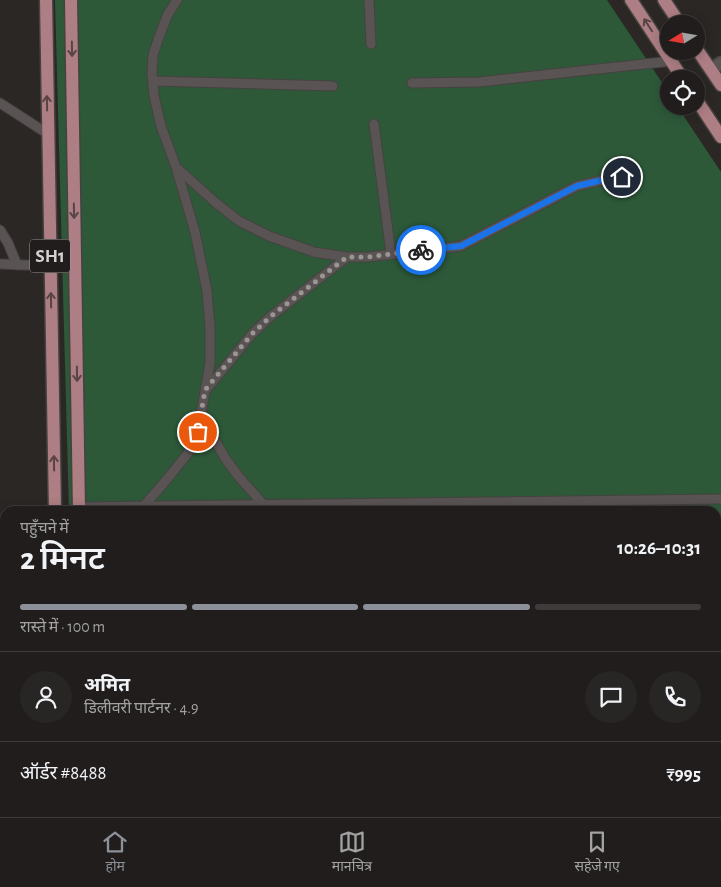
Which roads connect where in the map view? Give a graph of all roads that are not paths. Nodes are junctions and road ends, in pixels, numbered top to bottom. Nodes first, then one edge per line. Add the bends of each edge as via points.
1 (46, 0) edge
2 (71, 0) edge
3 (177, 0) edge
4 (369, 0) edge
5 (631, 0) edge
6 (664, 0) edge
7 (674, 15) edge
8 (371, 44) dead end
9 (705, 56) edge
10 (672, 61) junction
11 (716, 66) edge
12 (678, 70) edge
13 (153, 81) junction
14 (412, 83) dead end
15 (721, 85) edge
16 (333, 86) dead end
17 (0, 103) edge
18 (705, 112) edge
19 (374, 124) dead end
20 (48, 134) junction
21 (721, 136) edge
22 (176, 167) junction
23 (637, 175) dead end
24 (0, 230) edge
25 (391, 254) junction
26 (347, 257) junction
27 (0, 264) edge
28 (17, 265) junction
29 (50, 266) junction
30 (205, 390) junction
31 (201, 416) junction
32 (721, 499) edge
33 (264, 505) junction
34 (55, 506) edge
35 (79, 506) edge
36 (144, 506) edge
37 (204, 506) edge

20 -> 1 main road, SH1
2 -> 35 main road, SH1
3 - 13 lane via 158,37 153,55
4 - 8 lane
10 -> 5 main road
6 - 7 main road
9 - 11 main road
10 - 12 main road
10 - 14 lane via 479,82
11 - 15 main road
13 - 16 lane
13 - 22 lane via 161,126
17 - 20 lane
18 - 21 main road
19 - 25 lane
20 - 29 main road, SH1
22 - 26 lane via 239,221 314,252
22 - 30 lane via 207,291 210,363
23 - 25 lane via 577,186 461,246
24 - 28 lane
25 - 26 lane
26 - 30 lane via 264,322
27 - 28 lane
28 - 29 lane
34 -> 29 main road, SH1
30 - 31 lane
31 - 33 lane via 225,458
31 - 36 lane via 188,453
32 - 33 lane
33 - 37 lane

